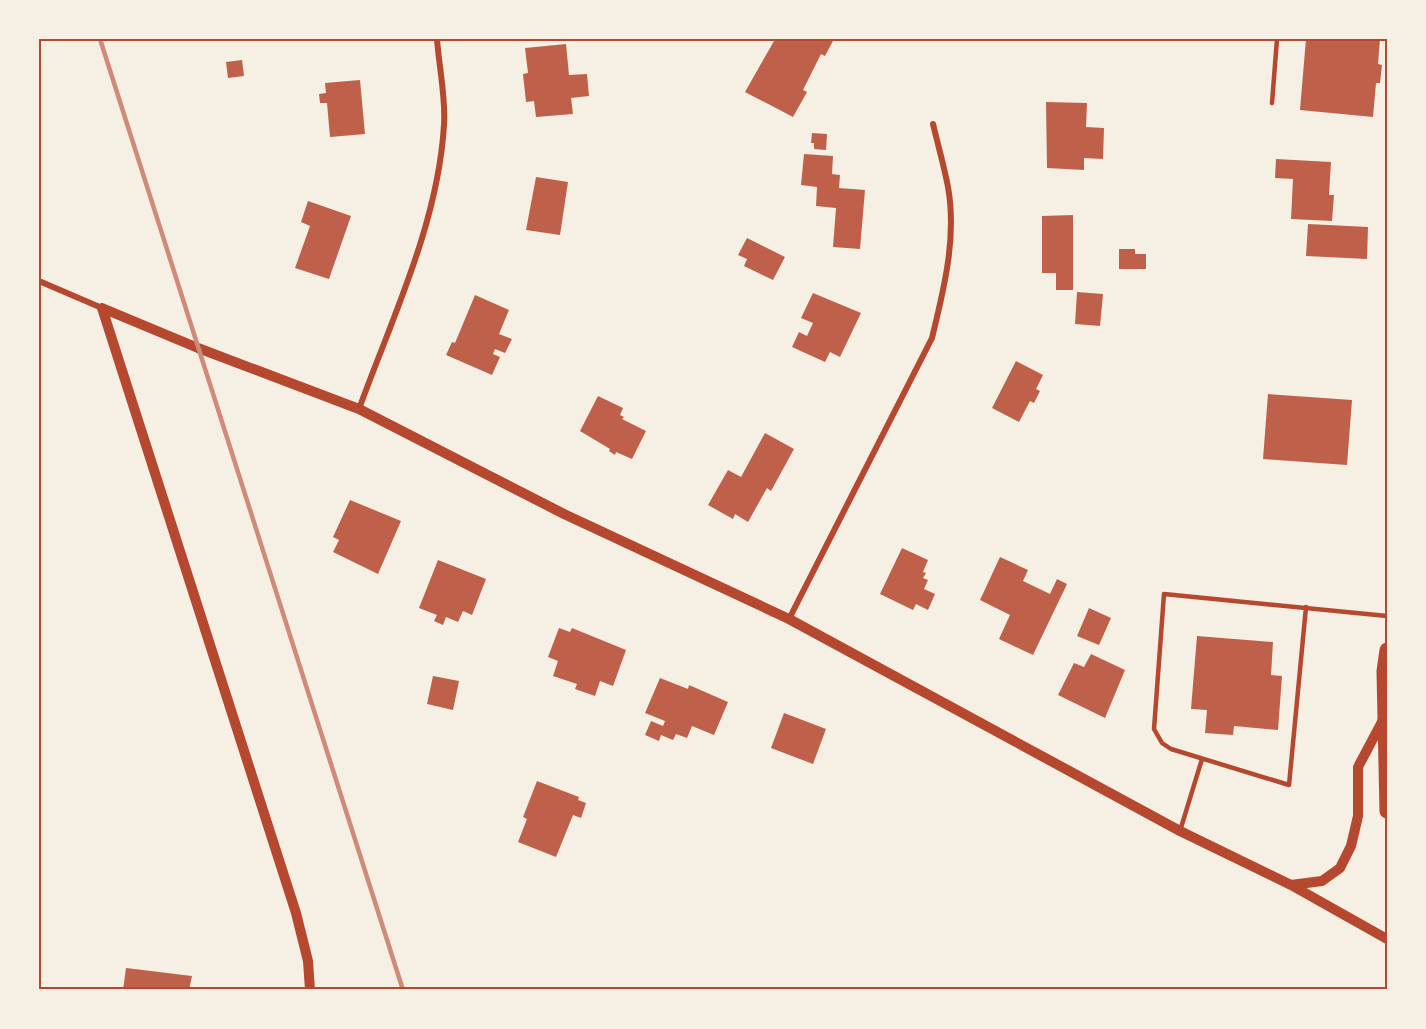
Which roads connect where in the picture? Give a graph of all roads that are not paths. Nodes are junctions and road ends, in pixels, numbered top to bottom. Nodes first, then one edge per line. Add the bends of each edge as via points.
1 (437, 39) edge
2 (1277, 39) edge
3 (1272, 103) dead end
4 (933, 124) dead end
5 (39, 281) edge
6 (102, 308) junction
7 (359, 409) junction
8 (1306, 607) junction
9 (1387, 616) edge
10 (789, 619) junction
11 (1387, 650) edge
12 (1385, 716) junction
13 (1203, 759) junction
14 (1387, 811) edge
15 (1180, 831) junction
16 (1291, 885) junction
17 (1387, 939) edge
18 (310, 990) edge

1 - 7 street via 444,123 437,186
2 - 3 lane
4 - 10 street via 948,189 950,250 932,338
5 - 6 street
6 - 7 street
6 - 18 street via 296,913 308,961
7 - 10 street via 564,514
8 - 9 lane
8 - 13 lane via 1289,785
8 - 13 lane via 1164,594 1154,729 1161,743
10 - 15 street
11 - 12 main road
12 - 14 main road
12 - 16 street via 1358,767 1358,816 1351,846 1340,868 1322,881
13 - 15 lane
15 - 16 street
16 - 17 street

